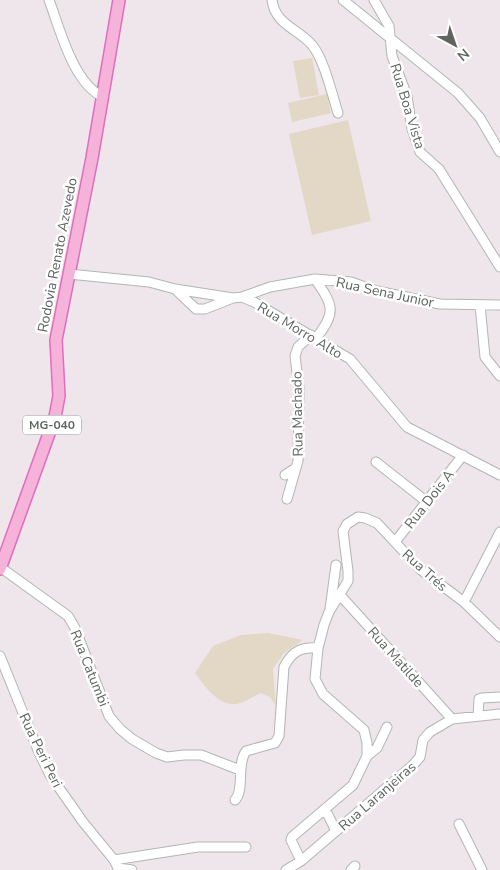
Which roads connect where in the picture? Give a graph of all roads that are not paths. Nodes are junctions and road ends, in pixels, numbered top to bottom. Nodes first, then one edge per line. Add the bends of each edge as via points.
1 (49, 0) edge
2 (119, 0) edge
3 (272, 0) edge
4 (343, 0) edge
5 (374, 0) edge
6 (391, 40) junction
7 (103, 97) junction
8 (338, 113) dead end
9 (499, 147) edge
10 (500, 267) edge
11 (69, 274) junction
12 (315, 279) junction
13 (175, 289) junction
14 (238, 298) junction
15 (480, 305) junction
16 (500, 305) edge
17 (314, 336) junction
18 (500, 376) edge
19 (463, 455) junction
20 (376, 462) dead end
21 (296, 468) junction
22 (285, 475) dead end
23 (500, 475) edge
24 (287, 499) dead end
25 (427, 502) junction
26 (500, 532) edge
27 (395, 542) junction
28 (336, 565) dead end
29 (0, 568) edge
30 (340, 595) junction
31 (464, 602) junction
32 (329, 612) junction
33 (500, 637) edge
34 (318, 648) junction
35 (0, 656) edge
36 (500, 697) edge
37 (500, 714) edge
38 (478, 716) junction
39 (452, 719) junction
40 (387, 727) dead end
41 (367, 756) junction
42 (240, 770) junction
43 (235, 800) dead end
44 (325, 809) junction
45 (459, 824) dead end
46 (336, 831) junction
47 (246, 847) dead end
48 (301, 861) junction
49 (116, 866) edge
50 (130, 870) edge
51 (286, 870) edge
52 (482, 870) edge

1 - 7 street via 81,76 91,90
2 - 7 main road, Rodovia Renato Azevedo / MG-040
3 - 8 street via 272,5 289,27 313,45
4 - 6 street
5 - 6 street, Rua Boa Vista via 389,26
6 - 9 street via 458,94 480,118
6 - 10 street, Rua Boa Vista via 392,56 407,96 412,129 420,152 439,169
7 - 11 main road, Rodovia Renato Azevedo / MG-040
11 - 13 street via 149,282
11 - 29 main road, Rodovia Renato Azevedo / MG-040 via 56,340 59,396 55,417
12 - 14 street, Rua Sena Junior via 270,287
12 - 15 street, Rua Sena Junior via 351,282 440,304
12 - 17 street, Rua Machado via 329,300 330,316
13 - 14 street
13 - 14 street via 196,309 205,310
14 - 17 street, Rua Morro Alto via 254,302
15 - 16 street, Rua Sena Junior
15 - 18 street via 485,357
17 - 19 street, Rua Morro Alto via 350,359 407,427
17 - 21 street, Rua Machado via 298,347 295,356 299,388
19 - 23 street, Rua Morro Alto
19 - 25 street, Rua Dois A
20 - 25 street
21 - 22 street
21 - 24 street, Rua Machado
25 - 27 street, Rua Dois A
26 - 31 street
27 - 30 street, Rua Trés via 372,520 358,517 347,524 343,531 348,581
27 - 31 street, Rua Trés via 421,570
28 - 32 street
29 - 42 street, Rua Catumbi via 68,616 110,716 132,739 156,754 167,757 201,755
30 - 32 street
30 - 39 street, Rua Matilde
31 - 33 street, Rua Trés
32 - 34 street
34 - 41 street via 315,679 323,694 364,730
34 - 42 street via 306,647 289,657 284,667 279,736 275,744 246,751
35 - 49 street, Rua Peri Peri via 50,775
36 - 38 street via 480,698
37 - 38 street, Rua Laranjeiras
38 - 39 street, Rua Laranjeiras
39 - 46 street, Rua Laranjeiras via 423,740 420,757 412,766
40 - 41 street via 377,748
41 - 44 street via 353,786
42 - 43 street via 240,792
44 - 46 street
44 - 48 street via 292,837
45 - 52 street
46 - 48 street, Rua Laranjeiras
47 - 49 street via 198,847
48 - 51 street, Rua Laranjeiras
49 - 50 street

